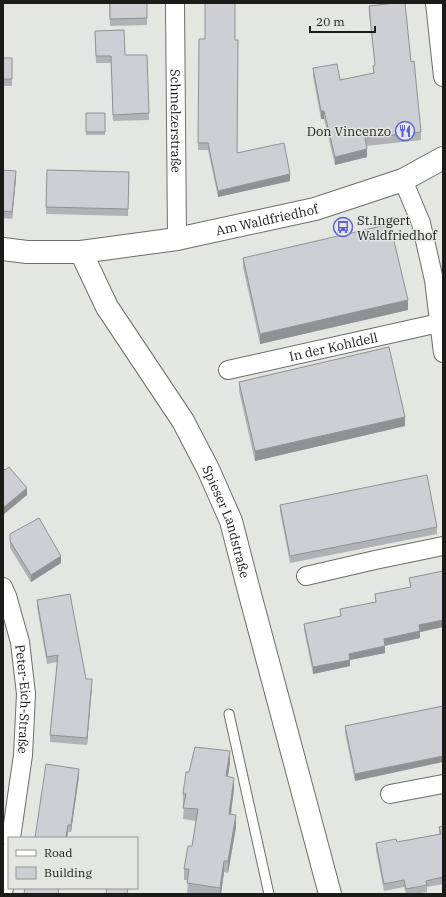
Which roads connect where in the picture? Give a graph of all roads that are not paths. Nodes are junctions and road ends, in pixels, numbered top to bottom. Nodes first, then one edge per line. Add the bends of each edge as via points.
1 (175, 3) edge
2 (435, 3) edge
3 (443, 77) edge
4 (443, 158) edge
5 (403, 180) junction
6 (177, 239) junction
7 (3, 249) edge
8 (81, 252) junction
9 (439, 323) junction
10 (443, 354) edge
11 (228, 370) dead end
12 (443, 546) edge
13 (306, 576) dead end
14 (3, 587) edge
15 (229, 714) dead end
16 (443, 784) edge
17 (390, 794) dead end
18 (11, 837) edge
19 (8, 859) edge
20 (3, 894) edge
21 (269, 894) edge
22 (330, 894) edge

1 - 6 street, Schmelzerstraße
2 - 3 street
4 - 5 street, Am Waldfriedhof
5 - 6 street, Am Waldfriedhof via 315,209
5 - 9 street via 421,223 434,280
6 - 8 street, Am Waldfriedhof
7 - 8 street via 27,252
8 - 22 street, Spieser Landstraße via 107,307 183,421 231,521
9 - 10 street
9 - 11 street, In der Kohldell
12 - 13 street
14 - 18 street, Peter-Eich-Straße via 20,642 26,694 23,755
15 - 21 lane
16 - 17 street
19 - 20 street

